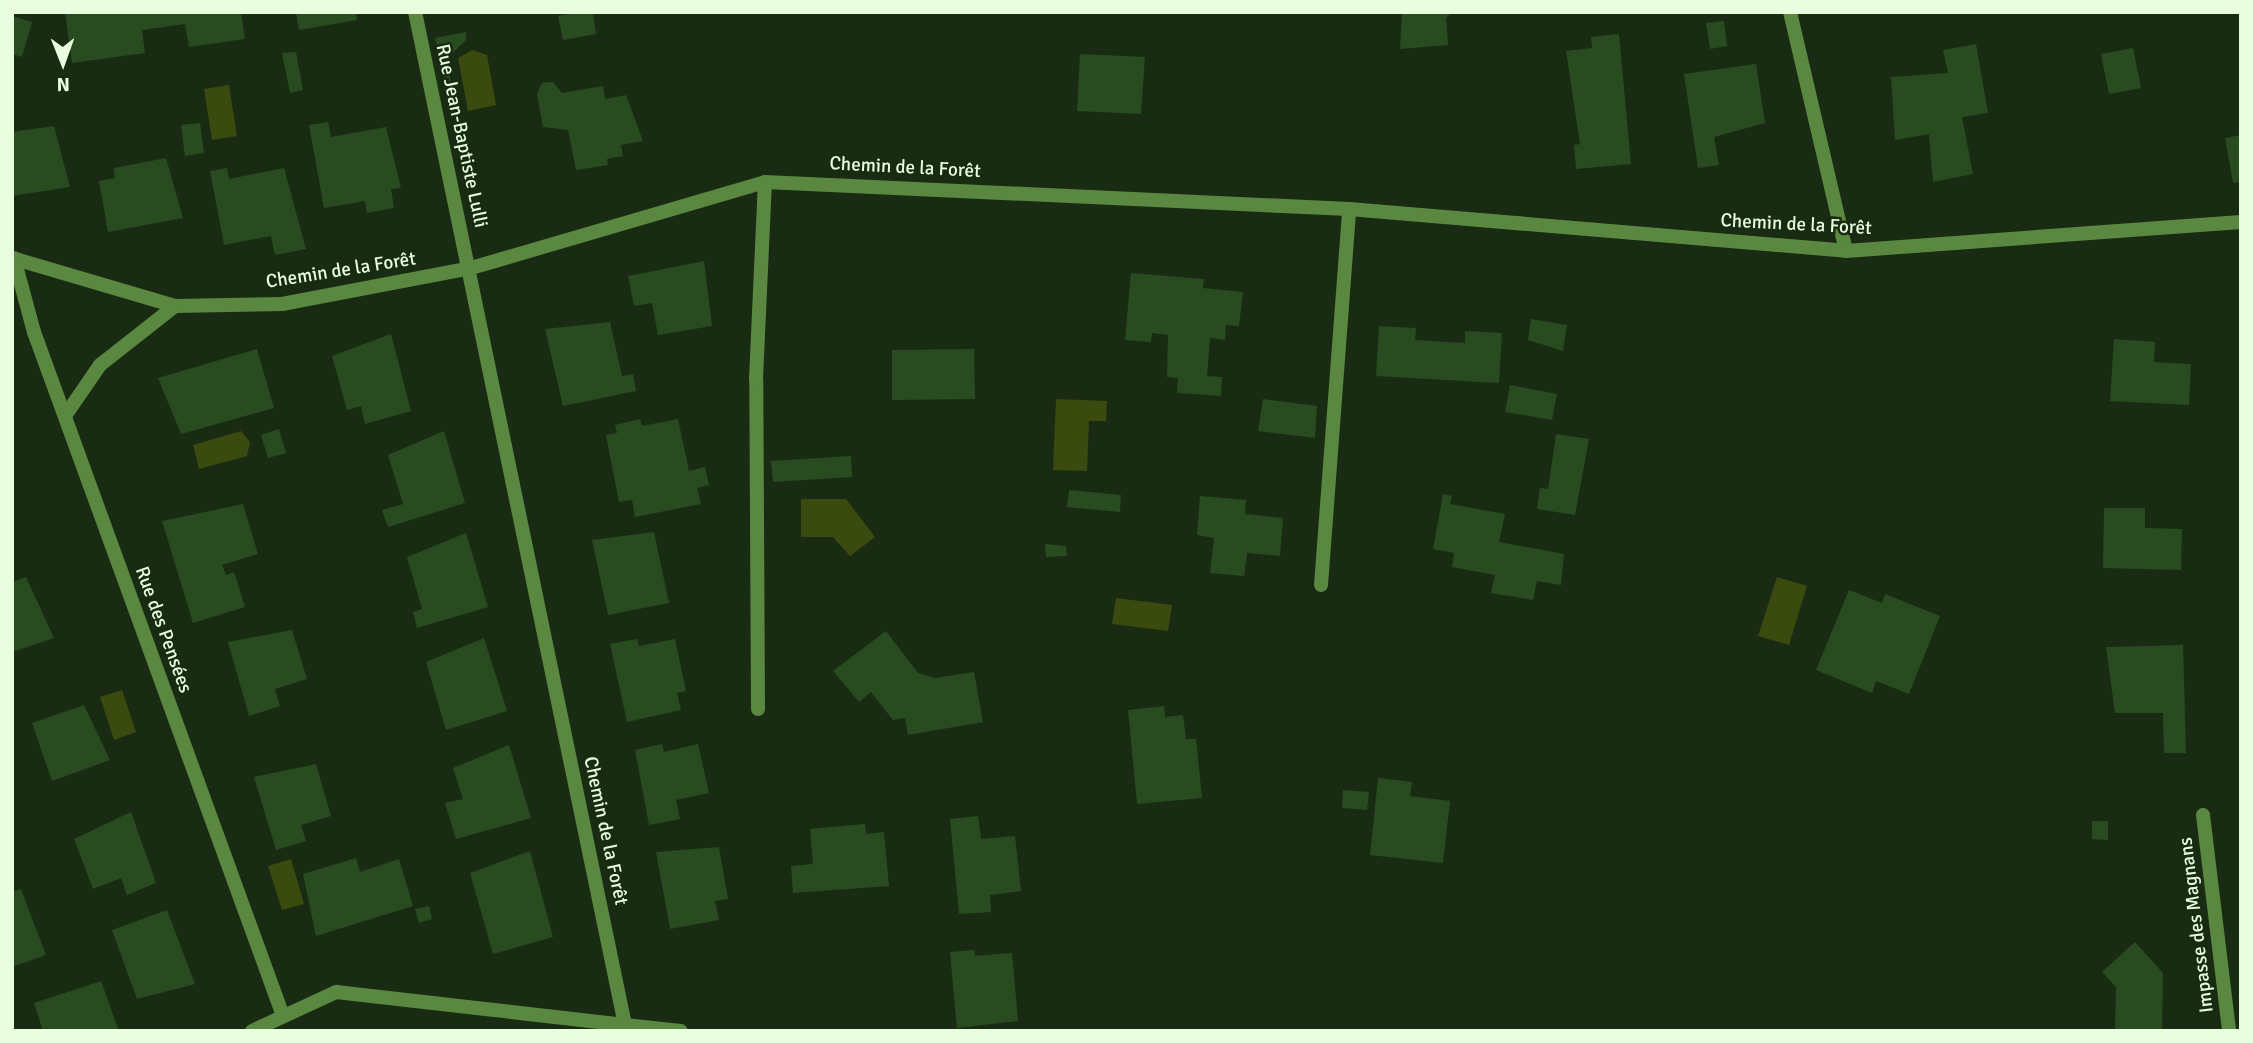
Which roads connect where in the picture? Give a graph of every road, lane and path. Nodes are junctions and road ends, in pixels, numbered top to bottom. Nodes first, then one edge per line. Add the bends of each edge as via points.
1 (415, 12) edge
2 (1790, 12) edge
3 (765, 182) junction
4 (1349, 209) junction
5 (2241, 222) edge
6 (1846, 251) junction
7 (13, 258) edge
8 (471, 268) junction
9 (175, 306) junction
10 (67, 413) junction
11 (1321, 584) dead end
12 (758, 709) dead end
13 (2203, 815) dead end
14 (282, 1013) junction
15 (625, 1025) junction
16 (252, 1031) edge
17 (681, 1031) edge
18 (2229, 1031) edge

1 - 8 street, Rue Jean-Baptiste Lulli
2 - 6 street
3 - 4 street, Chemin de la Forêt
3 - 8 street, Chemin de la Forêt
3 - 12 street via 756,379
4 - 6 street, Chemin de la Forêt
4 - 11 street
5 - 6 street, Chemin de la Forêt
7 - 9 street, Chemin de la Forêt
7 - 10 street, Rue des Pensées via 34,332
8 - 9 street, Chemin de la Forêt via 282,304
8 - 15 street, Chemin de la Forêt
9 - 10 street via 100,365
10 - 14 street, Rue des Pensées
13 - 18 street, Impasse des Magnans
14 - 15 street via 336,992
14 - 16 street
15 - 17 street

